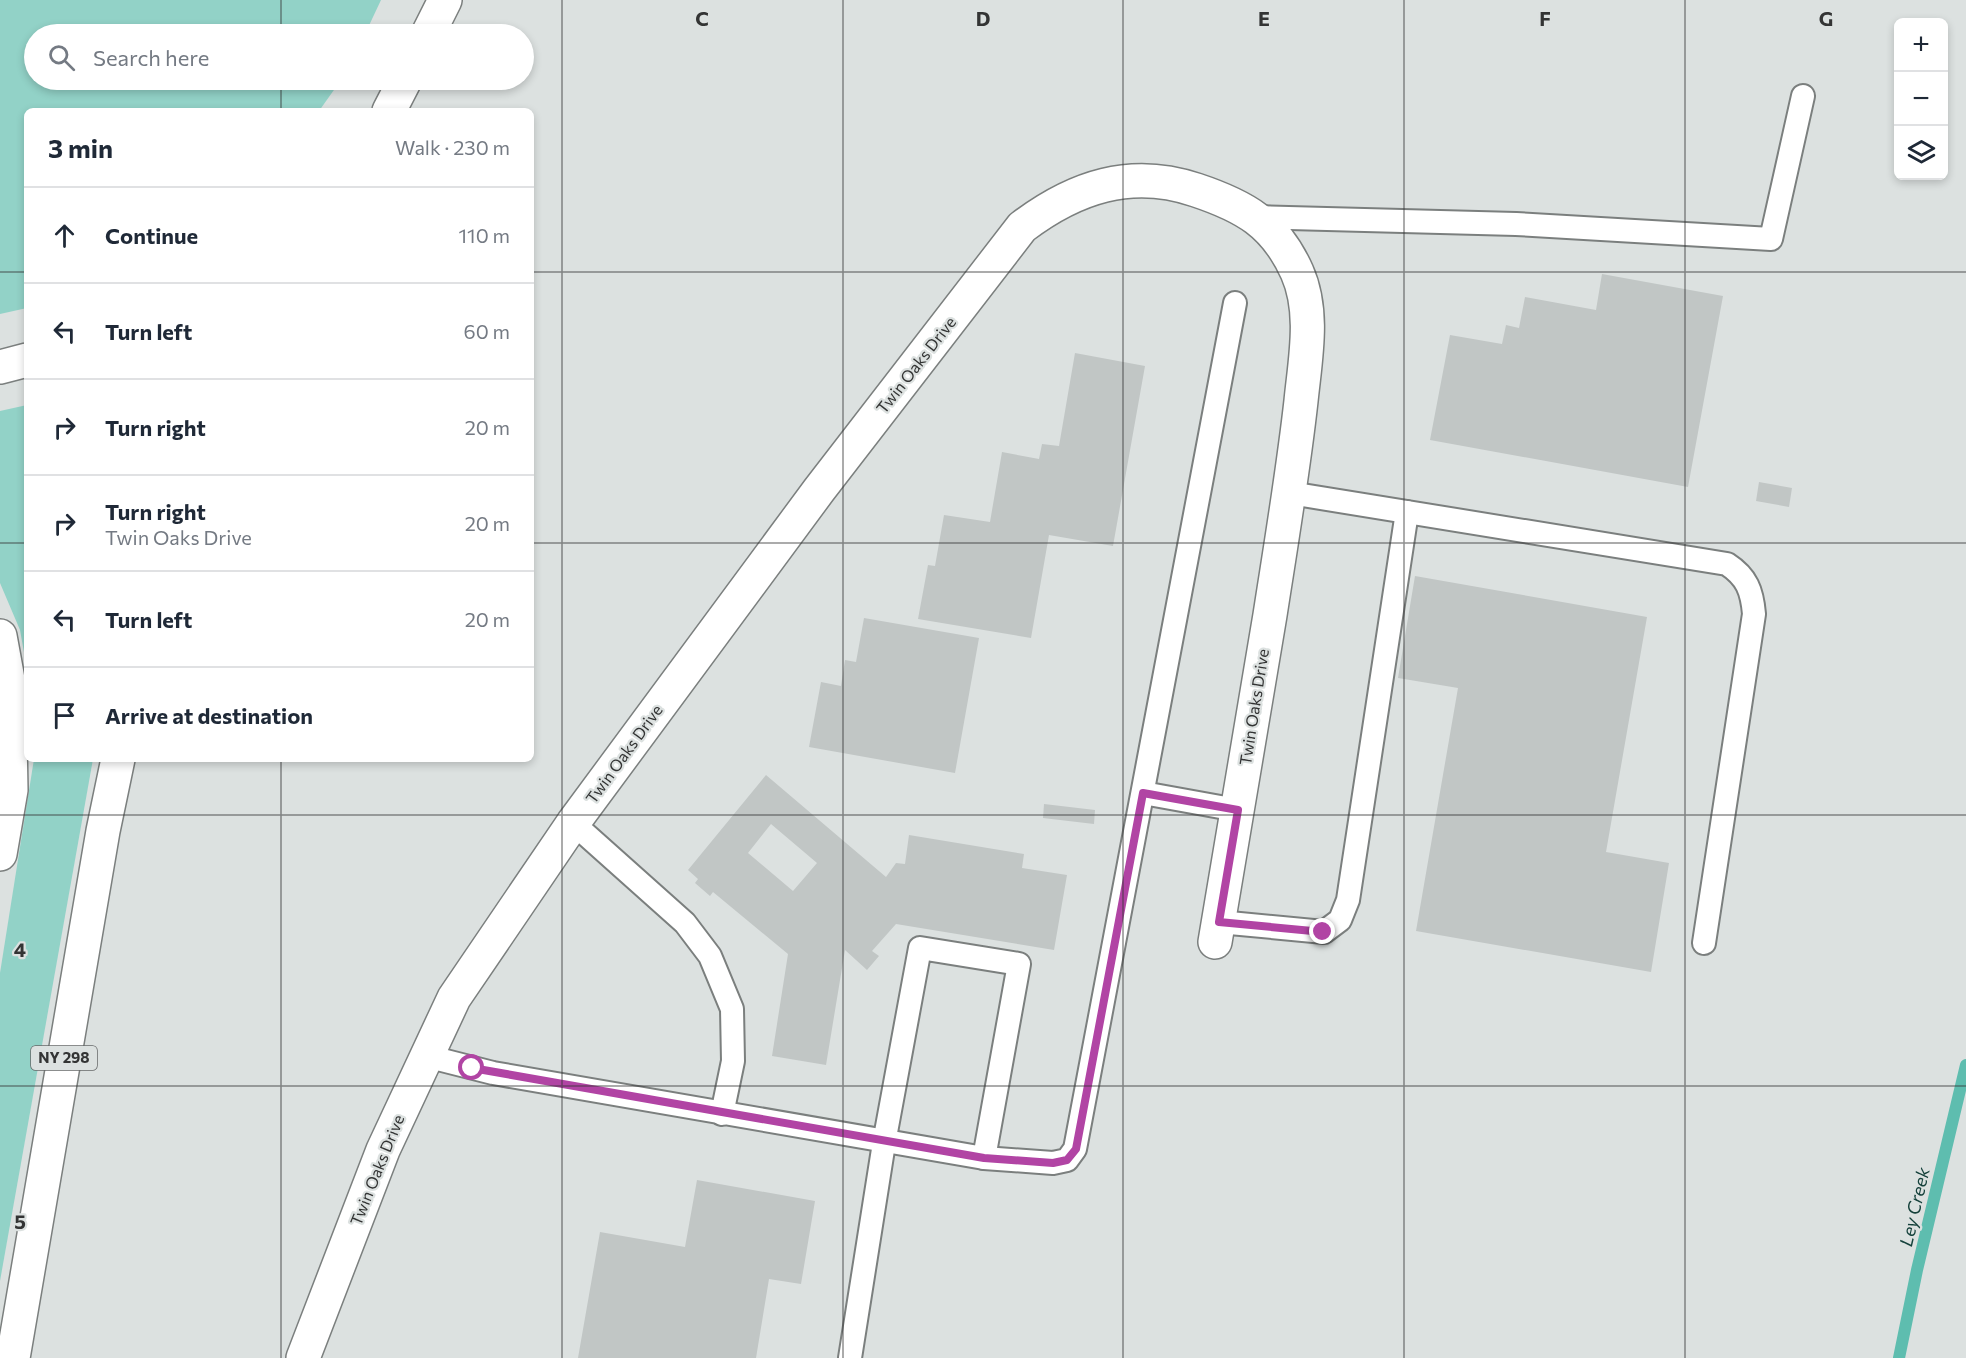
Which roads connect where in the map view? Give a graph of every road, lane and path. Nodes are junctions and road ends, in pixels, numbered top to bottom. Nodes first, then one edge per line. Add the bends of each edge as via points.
1 (445, 0) edge
2 (433, 24) edge
3 (400, 90) edge
4 (1803, 96) dead end
5 (391, 108) edge
6 (1255, 217) junction
7 (1235, 303) dead end
8 (24, 361) edge
9 (0, 367) edge
10 (1290, 493) junction
11 (1407, 512) junction
12 (0, 636) edge
13 (117, 762) edge
14 (1143, 793) junction
15 (1238, 810) junction
16 (573, 822) junction
17 (0, 854) edge
18 (1217, 932) joint
19 (1704, 942) dead end
20 (426, 1056) junction
21 (722, 1114) junction
22 (884, 1143) junction
23 (984, 1158) junction
24 (13, 1358) edge
25 (303, 1358) edge
26 (850, 1358) edge

1 - 2 street
3 - 5 street
4 - 6 lane via 1771,239 1515,224
6 - 10 street, Twin Oaks Drive via 1281,244 1298,273 1306,303 1307,339
6 - 16 street, Twin Oaks Drive via 1234,203 1187,187 1132,181 1111,182 1049,207 1022,227 819,490
7 - 14 lane
8 - 9 street
10 - 11 lane
10 - 15 street, Twin Oaks Drive
11 - 18 lane via 1348,900 1341,920 1323,932
11 - 19 lane via 1727,564 1742,573 1752,594 1754,614
12 - 17 street via 9,685 11,790
13 - 24 street, NY 298
14 - 15 lane
14 - 23 lane via 1076,1149 1067,1160 1053,1163
15 - 18 street, Twin Oaks Drive
16 - 20 street, Twin Oaks Drive via 454,998
16 - 21 lane via 685,923 710,956 732,1009 733,1061
20 - 21 lane via 493,1073
20 - 25 street, Twin Oaks Drive via 383,1150
21 - 22 lane
22 - 23 lane
22 - 23 lane via 920,948 1019,964
22 - 26 lane

